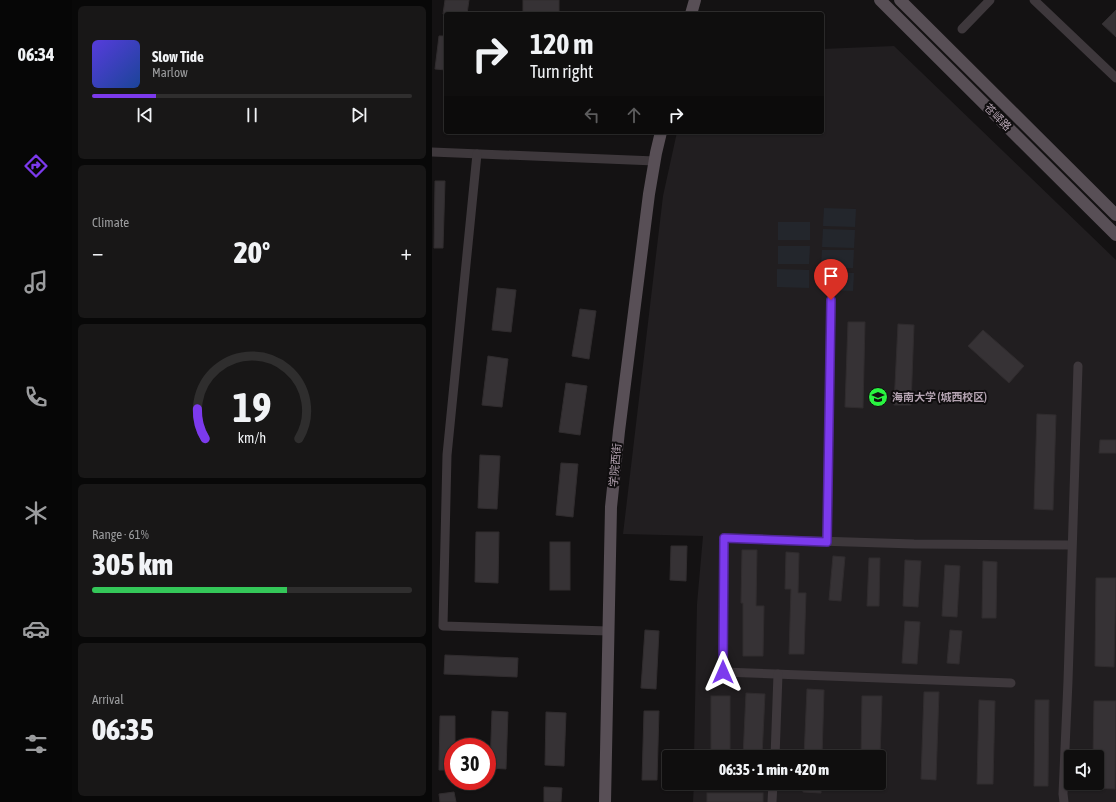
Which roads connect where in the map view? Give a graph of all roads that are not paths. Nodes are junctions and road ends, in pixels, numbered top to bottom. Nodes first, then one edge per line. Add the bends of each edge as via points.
1 (686, 0) edge
2 (695, 0) edge
3 (880, 0) edge
4 (900, 0) edge
5 (990, 0) edge
6 (1034, 0) edge
7 (683, 12) edge
8 (692, 12) edge
9 (962, 29) dead end
10 (1116, 78) edge
11 (653, 134) edge
12 (660, 134) edge
13 (432, 152) edge
14 (477, 154) junction
15 (651, 161) junction
16 (1116, 215) edge
17 (1116, 235) edge
18 (831, 300) dead end
19 (1078, 366) dead end
20 (827, 542) junction
21 (1072, 544) junction
22 (605, 631) junction
23 (778, 674) junction
24 (1010, 683) dead end
25 (775, 750) edge
26 (773, 790) edge
27 (598, 802) edge
28 (605, 802) edge
29 (772, 802) edge
30 (1064, 802) edge

1 - 7 main road
2 - 8 main road
3 - 17 main road, 苍峄路
4 - 16 main road, 苍峄路
5 - 9 street
6 - 10 street
11 - 15 main road, 学院西街
12 - 15 main road, 学院西街
13 - 14 street
14 - 15 street
14 - 22 street via 447,455 443,626
15 - 22 main road, 学院西街 via 640,200 603,506
18 - 20 street
19 - 21 street
20 - 21 street
20 - 23 street via 724,538 723,672
21 - 30 street
22 - 27 main road, 学院西街
22 - 28 main road, 学院西街
23 - 24 street
23 - 25 street
26 - 29 street

